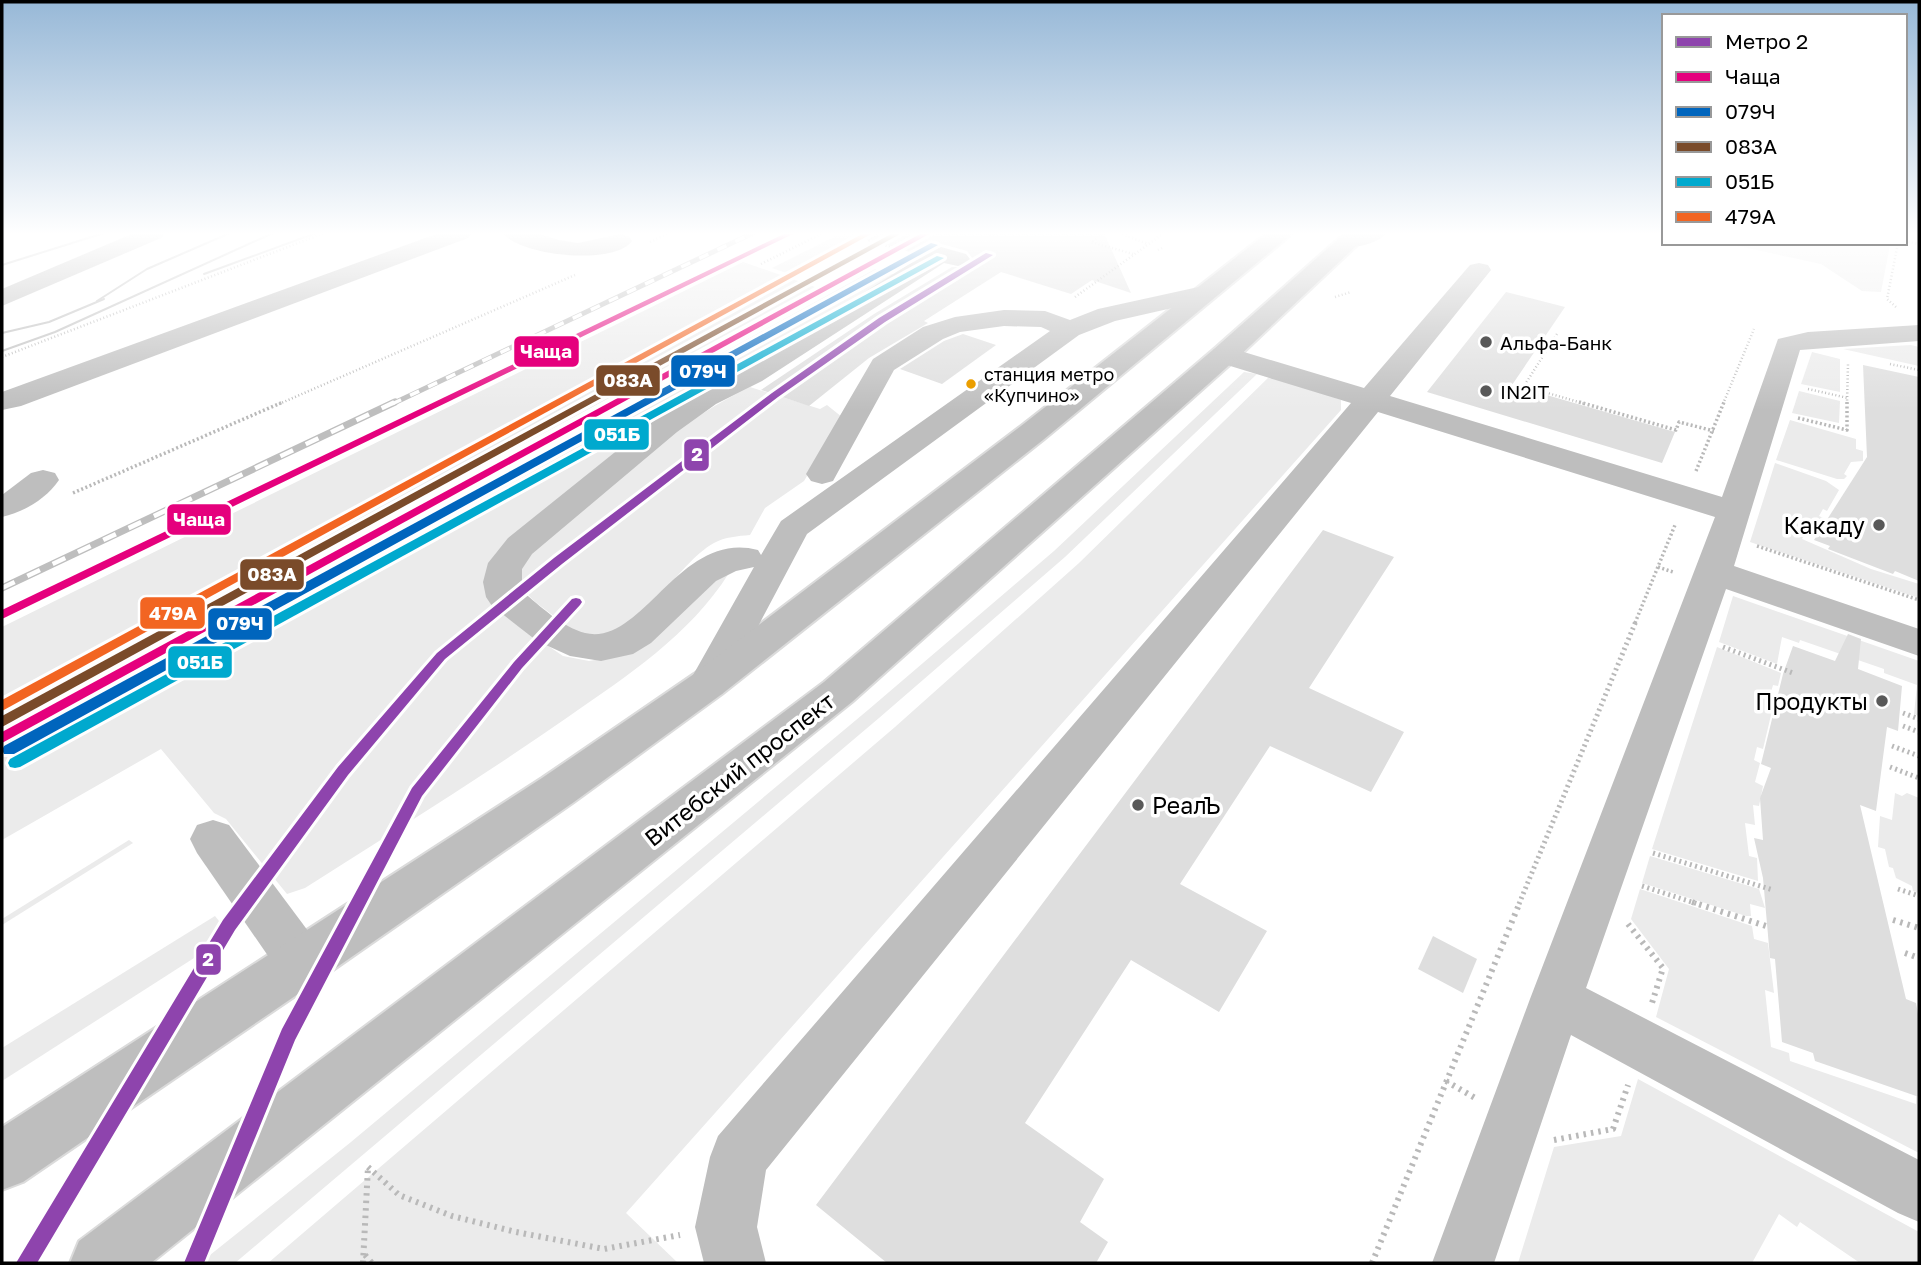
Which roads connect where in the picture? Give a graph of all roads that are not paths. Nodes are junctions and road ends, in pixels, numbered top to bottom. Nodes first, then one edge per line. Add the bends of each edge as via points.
1 (236, 292) edge
2 (301, 292) edge
3 (882, 292) edge
4 (1205, 292) edge
5 (1296, 292) edge
6 (1461, 292) edge
7 (1203, 294) junction
8 (1072, 313) junction
9 (1919, 333) edge
10 (1224, 355) junction
11 (2, 381) edge
12 (1372, 400) junction
13 (2, 401) edge
14 (822, 474) dead end
15 (54, 488) road end
16 (2, 507) edge
17 (1735, 512) junction
18 (745, 558) dead end
19 (1714, 572) junction
20 (1919, 642) edge
21 (708, 684) junction
22 (213, 839) dead end
23 (302, 963) junction
24 (1556, 999) junction
25 (2, 1161) edge
26 (1919, 1192) edge
27 (730, 1245) edge
28 (101, 1263) edge
29 (1463, 1263) edge

1 - 11 main road
2 - 13 main road
3 - 18 main road via 666,426 520,545 506,561 500,586 505,597 569,643 605,649 639,632 700,575 722,562
4 - 7 main road
5 - 10 main road, Витебский проспект
6 - 12 main road
7 - 8 main road via 1107,315
7 - 21 main road
8 - 14 main road via 955,325 933,333 883,365
8 - 21 main road via 793,528
9 - 17 main road via 1788,345
10 - 12 main road
10 - 28 main road, Витебский проспект via 838,692
12 - 17 main road
12 - 27 main road via 739,1157
15 - 16 main road
17 - 19 main road
19 - 20 main road
19 - 24 main road
21 - 23 main road
22 - 23 main road
23 - 25 main road
24 - 26 main road
24 - 29 main road

